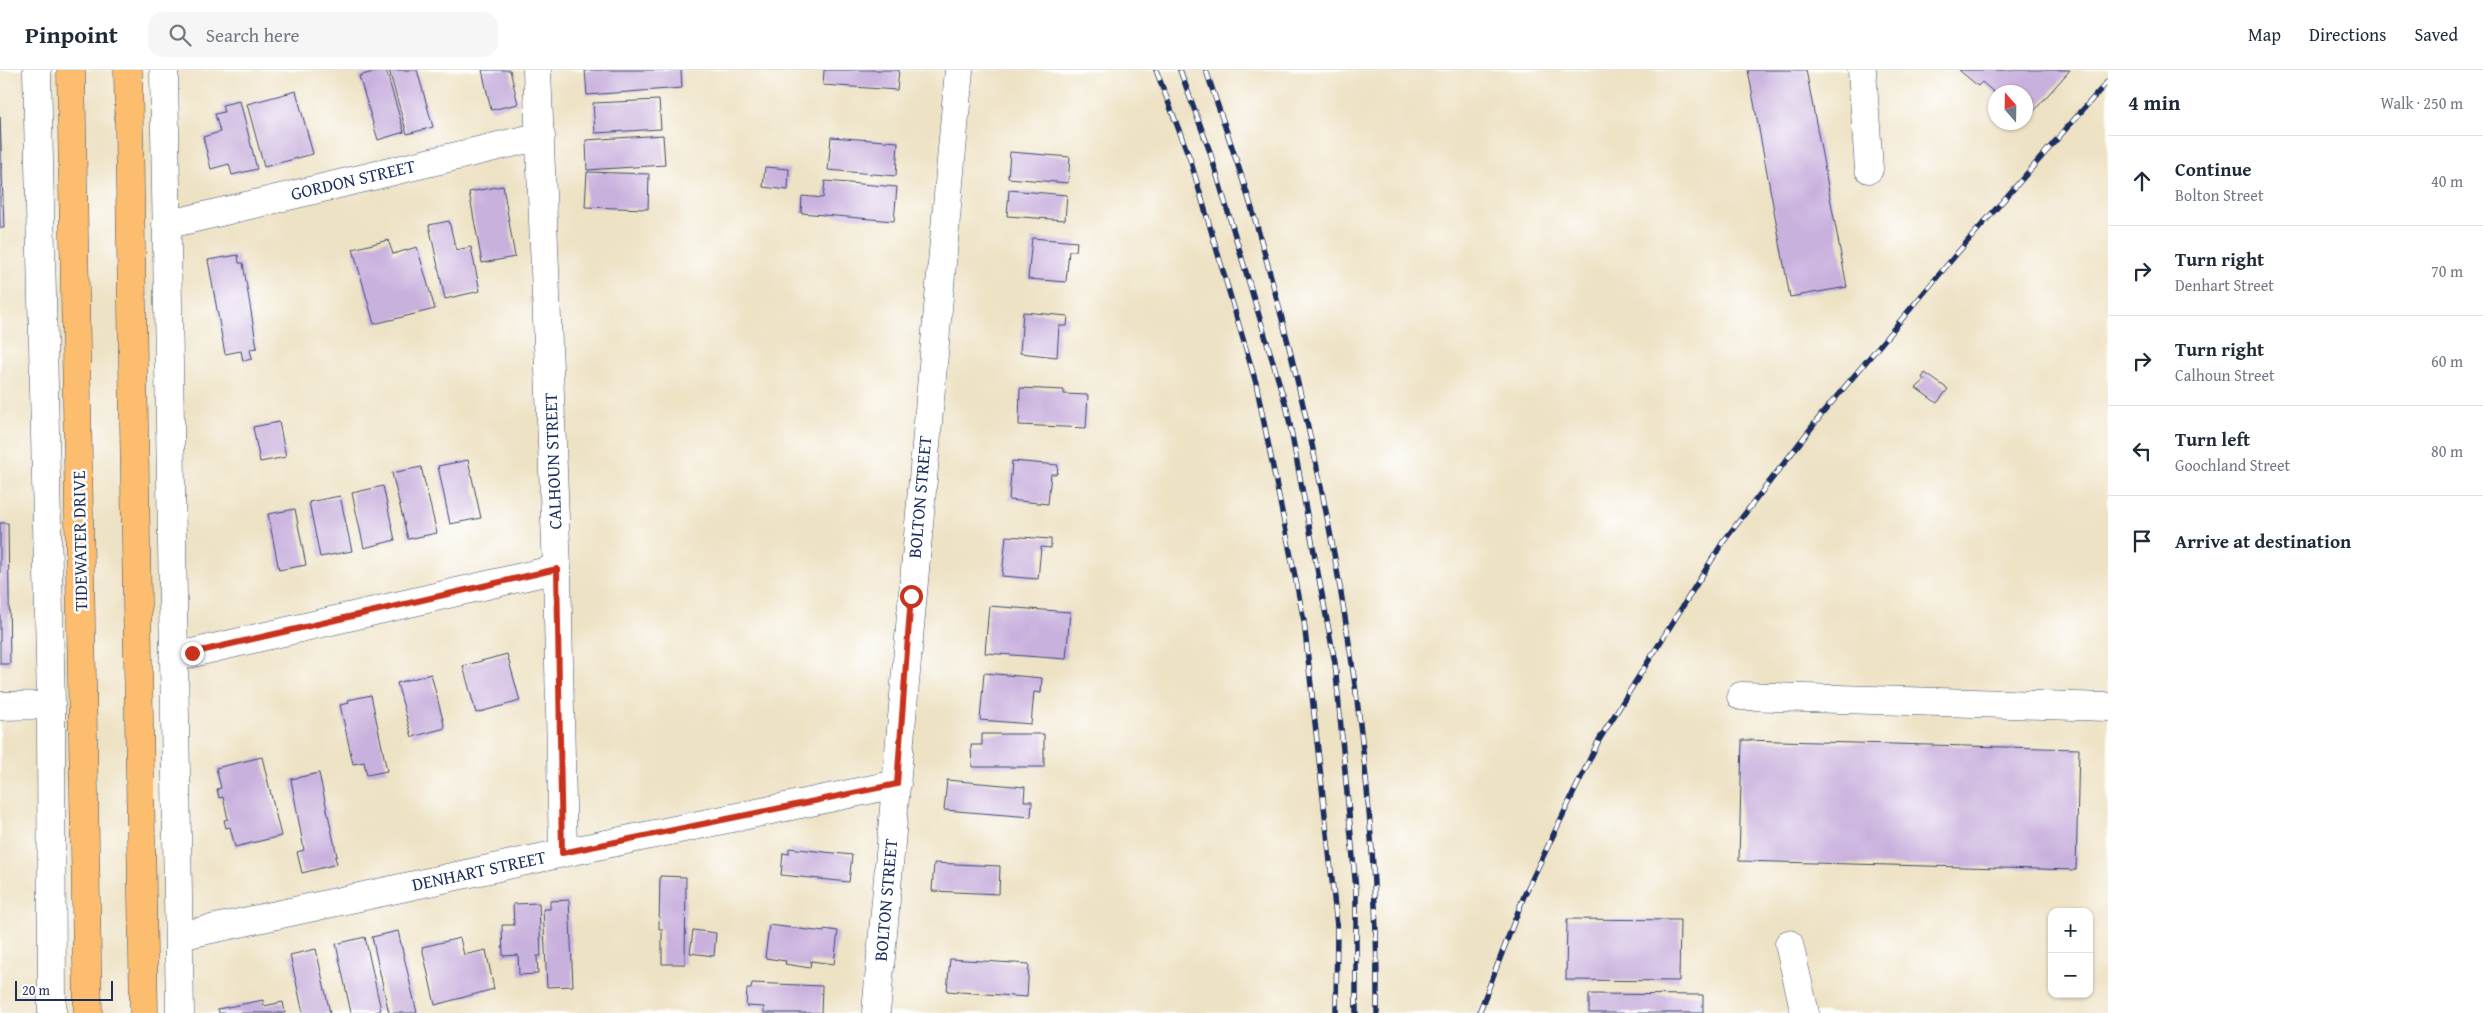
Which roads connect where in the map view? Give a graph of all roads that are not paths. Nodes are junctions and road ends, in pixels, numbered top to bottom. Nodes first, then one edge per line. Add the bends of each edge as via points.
1 (37, 70) edge
2 (71, 70) edge
3 (128, 70) edge
4 (164, 70) edge
5 (537, 70) edge
6 (959, 70) edge
7 (1862, 70) edge
8 (541, 136) junction
9 (1869, 169) dead end
10 (166, 225) junction
11 (557, 569) junction
12 (174, 657) junction
13 (1741, 696) dead end
14 (51, 705) junction
15 (0, 706) edge
16 (2108, 706) edge
17 (897, 784) junction
18 (562, 853) junction
19 (179, 936) junction
20 (1789, 944) dead end
21 (52, 1013) edge
22 (88, 1013) edge
23 (144, 1013) edge
24 (180, 1013) edge
25 (876, 1013) edge
26 (1805, 1013) edge

1 - 14 street, TIDEWATER DRIVE
2 - 22 highway, TIDEWATER DRIVE
3 - 23 highway
4 - 10 street
5 - 8 street, CALHOUN STREET
6 - 17 street, BOLTON STREET
7 - 9 street
8 - 10 street, GORDON STREET
8 - 11 street, CALHOUN STREET
10 - 12 street
11 - 12 street
11 - 18 street, CALHOUN STREET
12 - 19 street
13 - 16 street
14 - 15 street
14 - 21 street, TIDEWATER DRIVE
17 - 18 street, DENHART STREET
17 - 25 street, BOLTON STREET
18 - 19 street, DENHART STREET
19 - 24 street
20 - 26 street

